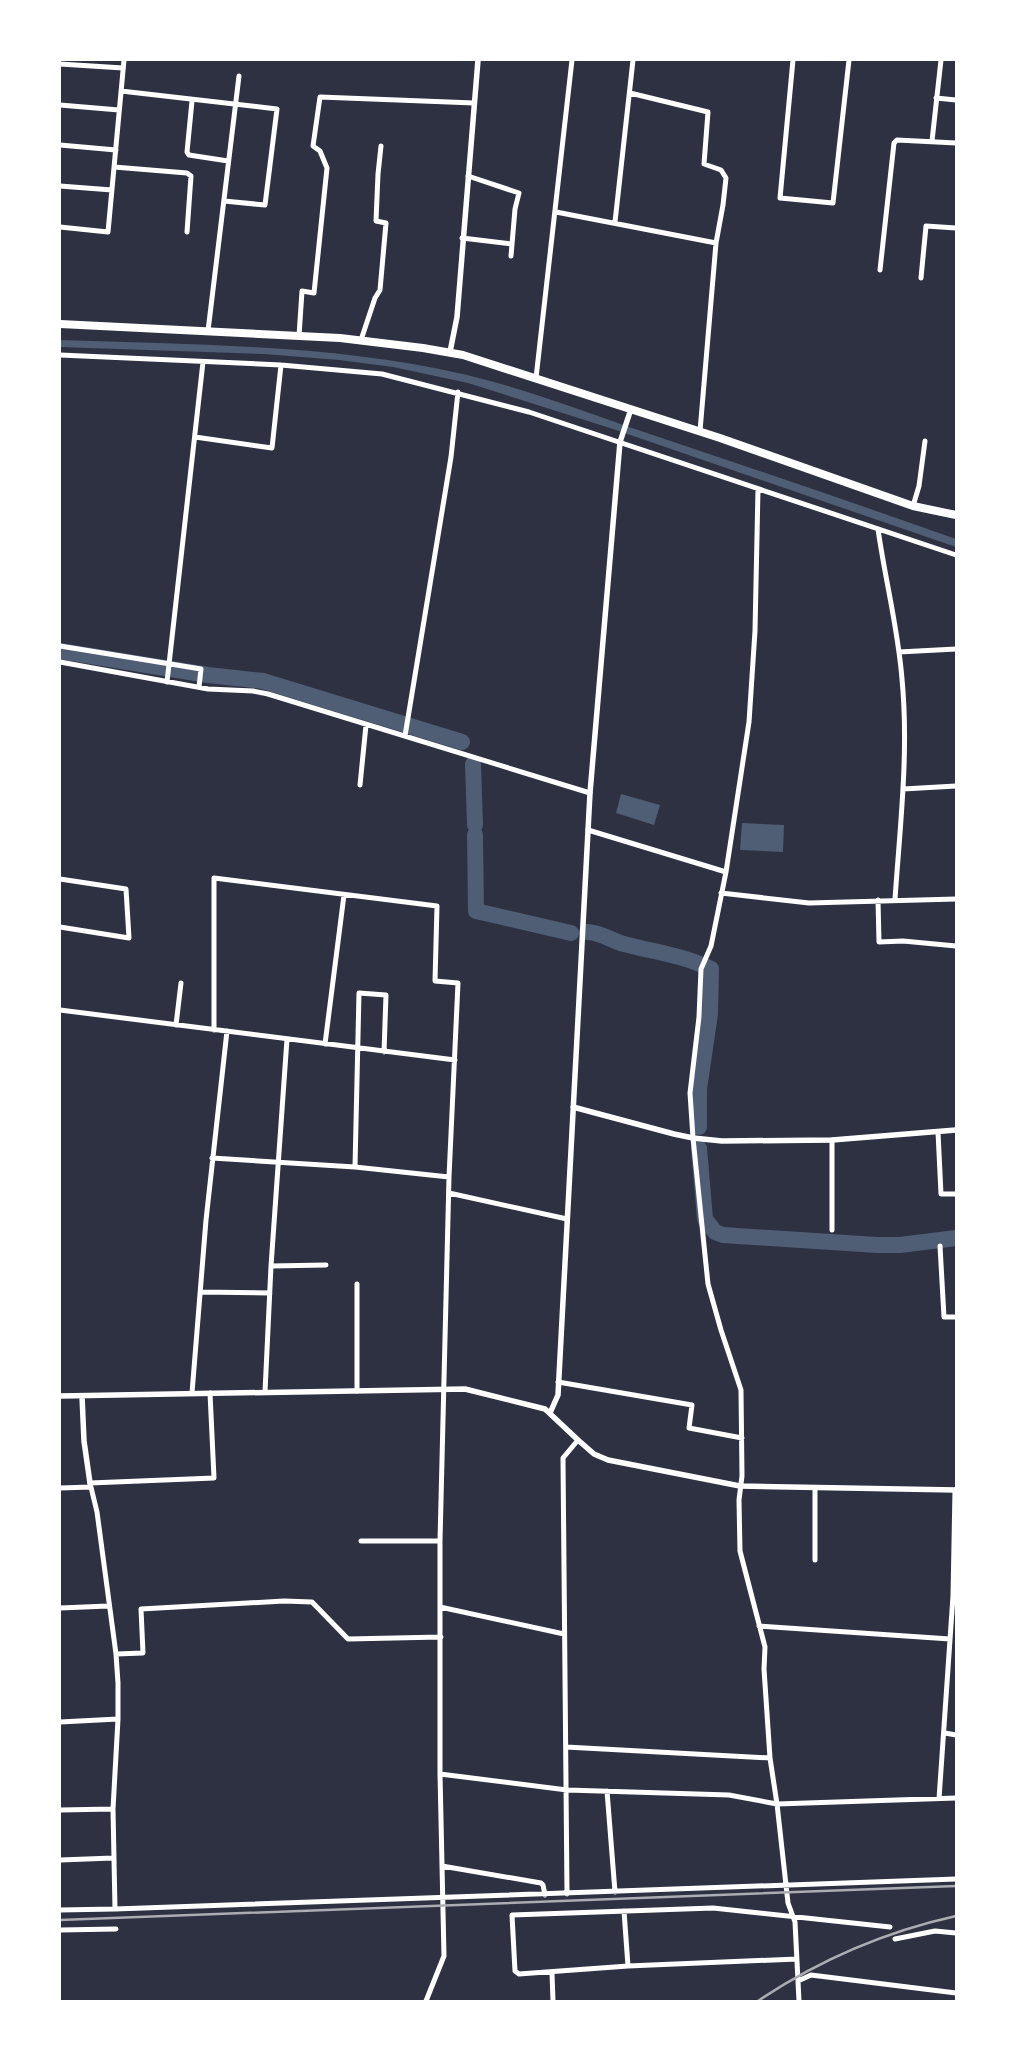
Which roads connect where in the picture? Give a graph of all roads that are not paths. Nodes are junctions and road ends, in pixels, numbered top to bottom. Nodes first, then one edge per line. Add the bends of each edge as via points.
1 (124, 60) edge
2 (478, 60) edge
3 (572, 60) edge
4 (633, 60) edge
5 (793, 60) edge
6 (849, 60) edge
7 (941, 60) edge
8 (62, 62) edge
9 (123, 68) junction
10 (239, 76) dead end
11 (121, 91) junction
12 (630, 94) junction
13 (936, 98) junction
14 (956, 100) edge
15 (192, 101) junction
16 (474, 103) junction
17 (60, 105) edge
18 (235, 105) junction
19 (119, 110) junction
20 (932, 141) junction
21 (956, 143) edge
22 (60, 145) edge
23 (381, 146) dead end
24 (116, 150) junction
25 (228, 161) junction
26 (114, 167) junction
27 (468, 176) junction
28 (60, 186) edge
29 (112, 190) junction
30 (224, 201) junction
31 (556, 212) junction
32 (615, 222) junction
33 (60, 227) edge
34 (956, 228) edge
35 (187, 232) dead end
36 (462, 238) junction
37 (716, 243) junction
38 (512, 244) junction
39 (511, 256) dead end
40 (880, 270) dead end
41 (921, 278) dead end
42 (60, 324) edge
43 (208, 331) junction
44 (299, 336) junction
45 (361, 340) junction
46 (450, 352) junction
47 (60, 355) edge
48 (203, 362) junction
49 (282, 365) junction
50 (536, 378) junction
51 (458, 392) junction
52 (631, 409) junction
53 (700, 431) junction
54 (195, 438) junction
55 (621, 440) junction
56 (925, 441) dead end
57 (758, 489) junction
58 (913, 506) junction
59 (940, 512) junction
60 (956, 516) edge
61 (956, 520) edge
62 (878, 528) junction
63 (956, 555) edge
64 (60, 646) edge
65 (956, 649) edge
66 (899, 652) junction
67 (60, 662) edge
68 (170, 663) junction
69 (167, 682) junction
70 (200, 687) junction
71 (366, 725) junction
72 (404, 736) junction
73 (360, 784) dead end
74 (956, 786) edge
75 (903, 789) junction
76 (590, 792) junction
77 (588, 830) junction
78 (726, 872) junction
79 (60, 879) edge
80 (721, 893) junction
81 (344, 895) junction
82 (956, 898) edge
83 (895, 899) junction
84 (878, 900) junction
85 (60, 927) edge
86 (956, 946) edge
87 (181, 983) dead end
88 (60, 1010) edge
89 (176, 1025) junction
90 (214, 1030) junction
91 (227, 1031) junction
92 (287, 1039) junction
93 (326, 1044) junction
94 (356, 1048) junction
95 (384, 1052) junction
96 (455, 1060) junction
97 (573, 1107) junction
98 (956, 1130) edge
99 (938, 1132) junction
100 (693, 1138) junction
101 (832, 1140) junction
102 (212, 1158) junction
103 (278, 1161) junction
104 (355, 1167) junction
105 (449, 1177) junction
106 (449, 1193) junction
107 (956, 1194) edge
108 (567, 1219) junction
109 (832, 1230) dead end
110 (940, 1246) dead end
111 (326, 1265) dead end
112 (272, 1266) junction
113 (357, 1284) dead end
114 (200, 1292) junction
115 (270, 1293) junction
116 (956, 1317) edge
117 (558, 1382) junction
118 (443, 1388) junction
119 (357, 1391) junction
120 (265, 1392) junction
121 (192, 1393) junction
122 (210, 1393) junction
123 (60, 1396) edge
124 (82, 1396) junction
125 (550, 1413) junction
126 (742, 1438) junction
127 (578, 1440) junction
128 (90, 1485) junction
129 (740, 1486) junction
130 (60, 1488) edge
131 (815, 1488) junction
132 (955, 1490) edge
133 (361, 1541) dead end
134 (440, 1541) junction
135 (815, 1560) dead end
136 (108, 1606) junction
137 (440, 1607) junction
138 (60, 1608) edge
139 (759, 1626) junction
140 (564, 1634) junction
141 (440, 1637) junction
142 (950, 1639) junction
143 (116, 1654) junction
144 (949, 1673) junction
145 (956, 1674) edge
146 (118, 1719) junction
147 (60, 1722) edge
148 (945, 1733) junction
149 (956, 1735) edge
150 (566, 1748) junction
151 (770, 1758) junction
152 (440, 1774) junction
153 (567, 1790) junction
154 (607, 1791) junction
155 (956, 1798) edge
156 (939, 1799) junction
157 (777, 1804) junction
158 (113, 1809) junction
159 (60, 1810) edge
160 (114, 1858) junction
161 (60, 1860) edge
162 (442, 1866) junction
163 (956, 1879) edge
164 (787, 1885) junction
165 (615, 1892) junction
166 (567, 1894) junction
167 (545, 1895) junction
168 (443, 1898) junction
169 (115, 1909) junction
170 (60, 1910) edge
171 (624, 1911) junction
172 (792, 1918) junction
173 (890, 1927) dead end
174 (116, 1928) dead end
175 (60, 1930) edge
176 (956, 1933) edge
177 (895, 1939) dead end
178 (797, 1960) junction
179 (628, 1966) junction
180 (552, 1972) junction
181 (798, 1981) junction
182 (956, 1993) edge
183 (426, 2001) edge
184 (553, 2001) edge
185 (799, 2001) edge

1 - 9 street
2 - 16 street
3 - 31 street
4 - 12 street
5 - 6 street via 780,198 833,203
7 - 13 street
8 - 9 street
9 - 11 street
10 - 18 street
11 - 15 street
11 - 19 street
12 - 32 street
12 - 37 street via 708,112 704,164 721,170 726,178
13 - 14 street
13 - 20 street
15 - 18 street
15 - 25 street via 187,152 189,155
16 - 27 street
16 - 44 street via 320,97 312,146 320,151 326,168 314,292 302,291
17 - 19 street
18 - 25 street
18 - 30 street via 277,109 265,205
19 - 24 street
20 - 21 street
20 - 40 street via 897,140 894,143
22 - 24 street
23 - 45 street via 376,221 386,223 380,290
24 - 26 street
25 - 30 street
26 - 29 street
26 - 35 street via 187,173 191,176
27 - 36 street
27 - 38 street via 518,193
28 - 29 street
29 - 33 street via 108,232
30 - 43 street
31 - 32 street
31 - 50 street
32 - 37 street
34 - 41 street via 926,226
36 - 38 street
36 - 46 street via 457,317
37 - 53 street
38 - 39 street
42 - 43 main road
43 - 44 main road
44 - 45 main road
45 - 46 main road
46 - 50 main road
47 - 48 street
48 - 49 street
48 - 54 street
49 - 51 street via 382,374
49 - 54 street via 272,448
50 - 52 main road
51 - 55 street
51 - 72 street via 451,457
52 - 53 main road
52 - 55 street
53 - 58 main road
54 - 68 street
55 - 57 street
55 - 76 street
56 - 58 street
57 - 62 street
57 - 78 street via 750,722
58 - 59 main road
59 - 60 main road
59 - 61 main road
62 - 63 street
62 - 66 street
64 - 68 street
65 - 66 street
66 - 75 street
67 - 69 street
68 - 69 street
68 - 70 street via 201,670
69 - 70 street
70 - 71 street via 268,694
71 - 72 street
71 - 73 street
72 - 76 street
74 - 75 street
75 - 83 street
76 - 77 street
77 - 78 street
77 - 97 street
78 - 80 street
79 - 85 street via 126,889 130,938
80 - 84 street via 809,902
80 - 100 street via 707,958 701,970 690,1093
81 - 90 street via 214,878
81 - 93 street
81 - 96 street via 436,906 435,981 458,982
82 - 83 street
83 - 84 street
84 - 86 street via 879,942
87 - 89 street
88 - 89 street
89 - 90 street
90 - 91 street
91 - 92 street
91 - 102 street
92 - 93 street
92 - 103 street
93 - 94 street
94 - 95 street
94 - 95 street via 359,994 386,995
94 - 104 street
95 - 96 street
96 - 105 street
97 - 100 street
97 - 108 street
98 - 99 street
99 - 101 street
99 - 107 street via 940,1194
100 - 101 street via 762,1142
100 - 126 street via 708,1284 741,1390
101 - 109 street
102 - 103 street
102 - 114 street
103 - 104 street
103 - 112 street
104 - 105 street
105 - 106 street
106 - 108 street
106 - 118 street via 446,1374
108 - 117 street
110 - 116 street via 944,1317
111 - 112 street
112 - 115 street
113 - 119 street
114 - 115 street
114 - 121 street
115 - 120 street
117 - 125 street via 556,1402
117 - 126 street via 692,1404 689,1428
118 - 119 street
118 - 125 street via 487,1394 536,1406
118 - 134 street
119 - 120 street
120 - 122 street
121 - 122 street
121 - 124 street
122 - 128 street via 214,1478
123 - 124 street
124 - 128 street
125 - 127 street
126 - 129 street
127 - 129 street via 594,1454 608,1460
127 - 140 street via 564,1458
128 - 130 street
128 - 136 street via 97,1512
129 - 131 street
129 - 139 street via 740,1551
131 - 132 street
131 - 135 street
132 - 142 street
133 - 134 street
134 - 137 street
136 - 138 street
136 - 143 street
137 - 140 street
137 - 141 street
139 - 142 street
139 - 151 street via 765,1647
140 - 150 street
141 - 143 street via 348,1639 312,1602 265,1602 141,1610 143,1652
141 - 152 street
142 - 144 street
143 - 146 street
144 - 145 street
144 - 148 street
146 - 147 street
146 - 158 street
148 - 149 street
148 - 156 street
150 - 151 street
150 - 153 street
151 - 157 street
152 - 153 street
152 - 162 street
153 - 154 street
153 - 166 street
154 - 157 street via 729,1795
154 - 165 street
155 - 156 street
156 - 157 street
157 - 164 street
158 - 159 street
158 - 160 street
160 - 161 street
160 - 169 street
162 - 167 street via 541,1883
162 - 168 street
163 - 164 street
164 - 165 street
164 - 172 street
165 - 166 street
166 - 167 street
167 - 168 street
168 - 169 street
168 - 183 street via 444,1956
169 - 170 street
171 - 172 street via 713,1908
171 - 179 street
171 - 180 street via 512,1915 515,1971 519,1974
172 - 173 street
172 - 178 street
174 - 175 street
176 - 177 street via 935,1931
178 - 179 street
178 - 181 street
179 - 180 street
180 - 184 street
181 - 182 street via 811,1975
181 - 185 street

